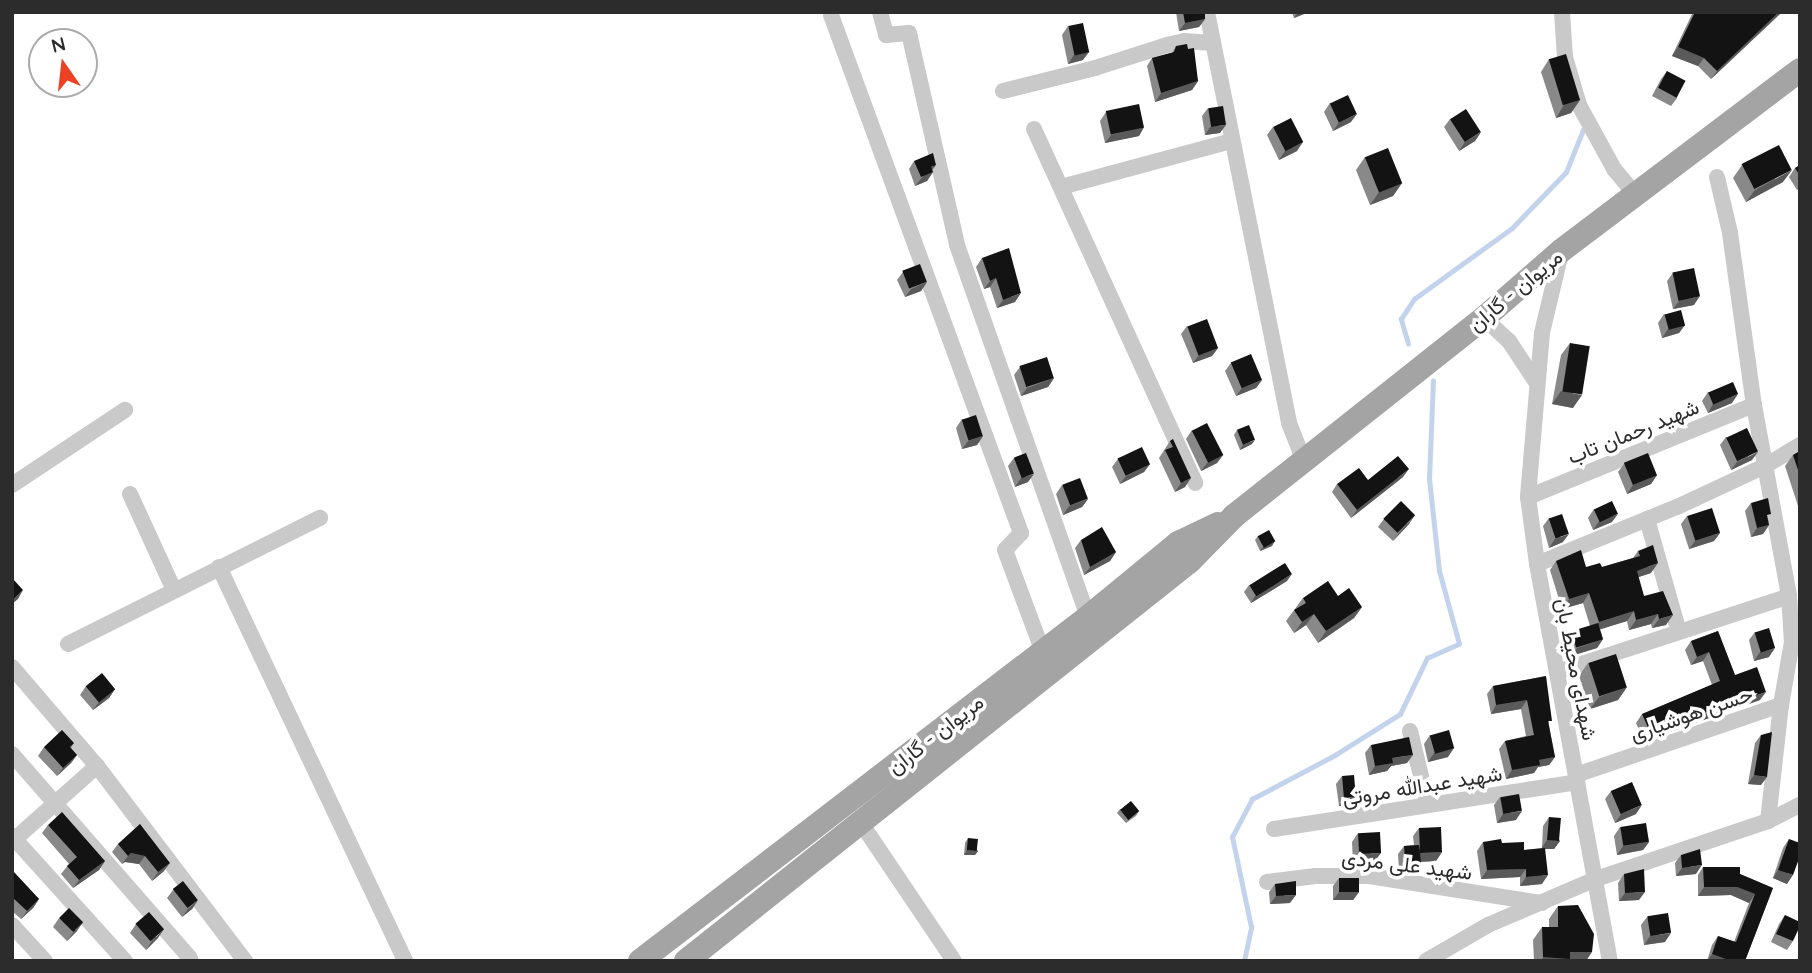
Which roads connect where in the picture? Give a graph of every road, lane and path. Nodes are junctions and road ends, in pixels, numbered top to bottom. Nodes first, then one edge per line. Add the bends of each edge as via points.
1 (880, 12) edge
2 (1207, 12) edge
3 (1562, 12) edge
4 (831, 15) dead end
5 (1213, 43) junction
6 (1800, 70) edge
7 (1003, 91) dead end
8 (1034, 129) dead end
9 (1233, 141) junction
10 (1717, 177) dead end
11 (1061, 187) junction
12 (1636, 195) junction
13 (1562, 250) junction
14 (1484, 318) junction
15 (1536, 382) junction
16 (1754, 405) junction
17 (125, 410) dead end
18 (1800, 445) edge
19 (1304, 461) junction
20 (1765, 466) junction
21 (1195, 482) dead end
22 (12, 485) edge
23 (130, 494) dead end
24 (1528, 496) junction
25 (1234, 516) junction
26 (320, 518) dead end
27 (1647, 519) junction
28 (1536, 564) junction
29 (219, 567) junction
30 (174, 590) junction
31 (1789, 596) junction
32 (1088, 617) junction
33 (1679, 632) junction
34 (68, 644) dead end
35 (1043, 652) junction
36 (12, 667) edge
37 (1557, 672) junction
38 (1781, 705) junction
39 (1410, 732) dead end
40 (12, 754) edge
41 (97, 766) junction
42 (1576, 778) junction
43 (55, 802) junction
44 (1428, 805) junction
45 (1800, 805) edge
46 (1768, 821) junction
47 (861, 823) junction
48 (1274, 829) dead end
49 (14, 837) edge
50 (1597, 879) junction
51 (1267, 882) dead end
52 (1542, 902) junction
53 (12, 925) edge
54 (190, 958) dead end
55 (697, 958) edge
56 (45, 961) edge
57 (125, 961) edge
58 (245, 961) edge
59 (405, 961) edge
60 (640, 961) edge
61 (954, 961) edge
62 (1426, 961) edge
63 (1610, 961) edge

1 - 32 street via 886,35 909,33 957,245
2 - 5 street
3 - 12 street via 1565,57 1579,105 1614,169
4 - 35 street via 1021,534 1005,550
5 - 7 street via 1175,43
5 - 9 street
6 - 12 main road, مریوان - گاران
8 - 11 street
9 - 11 street
9 - 19 street via 1289,424
10 - 16 street via 1730,233
11 - 21 street
12 - 13 main road, مریوان - گاران
13 - 14 main road, مریوان - گاران
13 - 15 street, شهدای محیط بان via 1542,332
14 - 15 street via 1509,341
14 - 19 main road, مریوان - گاران
15 - 24 street, شهدای محیط بان
16 - 20 street
16 - 24 street, شهید رحمان تاب
17 - 22 street
18 - 20 street
19 - 25 main road, مریوان - گاران
20 - 27 street
20 - 31 street
23 - 30 street
24 - 28 street, شهدای محیط بان
25 - 32 main road, مریوان - گاران via 1178,543
25 - 47 main road, مریوان - گاران via 1191,561
26 - 29 street
27 - 28 street
27 - 33 street
28 - 37 street, شهدای محیط بان
29 - 30 street
29 - 59 street
30 - 34 street
31 - 33 street
31 - 38 street via 1792,642
32 - 35 main road, مریوان - گاران
33 - 37 street
35 - 60 main road, مریوان - گاران
36 - 41 street
37 - 42 street, شهدای محیط بان
38 - 42 street, حسن هوشیاری
38 - 46 street
39 - 44 street
40 - 43 street
41 - 43 street
41 - 58 street
42 - 44 street, شهید عبدالله مروتی
42 - 50 street, شهدای محیط بان
43 - 49 street
43 - 54 street
44 - 48 street, شهید عبدالله مروتی
45 - 46 street
46 - 50 street
47 - 55 main road, مریوان - گاران
47 - 61 street
49 - 57 street
50 - 52 street
50 - 63 street, شهدای محیط بان
51 - 52 street, شهید علی مردی via 1369,876
52 - 62 street via 1488,925
53 - 56 street

